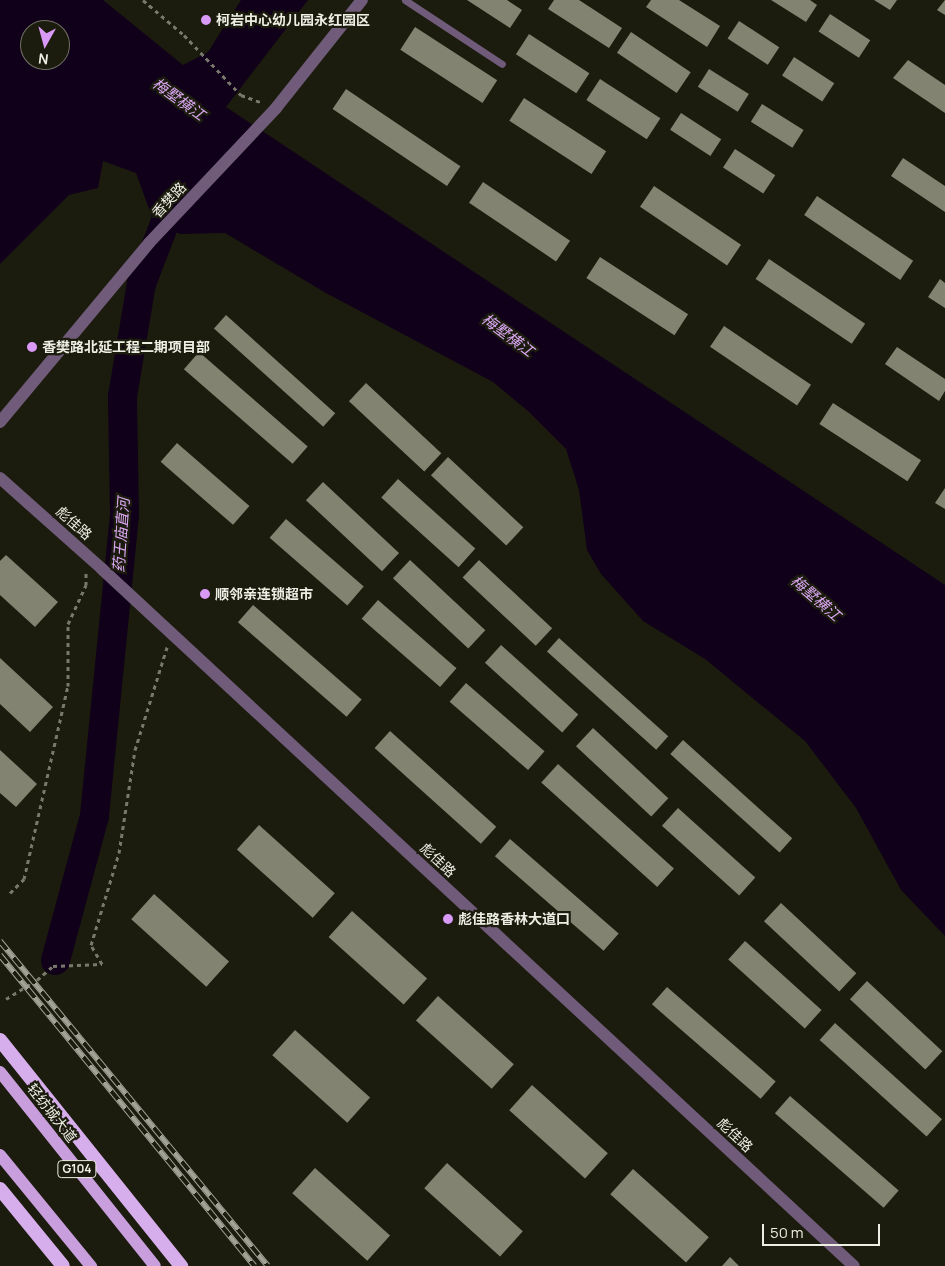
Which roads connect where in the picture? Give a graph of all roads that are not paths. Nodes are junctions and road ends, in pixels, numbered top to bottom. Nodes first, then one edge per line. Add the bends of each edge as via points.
1 (362, 0) edge
2 (405, 0) edge
3 (502, 64) dead end
4 (0, 422) edge
5 (0, 478) edge
6 (0, 1040) edge
7 (0, 1072) edge
8 (0, 1155) edge
9 (0, 1189) edge
10 (63, 1266) edge
11 (91, 1266) edge
12 (155, 1266) edge
13 (180, 1266) edge
14 (854, 1266) edge

1 - 4 street, 香樊路 via 276,108 149,243
2 - 3 lane
5 - 14 street, 彪佳路 via 172,633
6 - 13 highway
7 - 12 main road, 轻纺城大道 / G104
8 - 11 main road
9 - 10 highway

